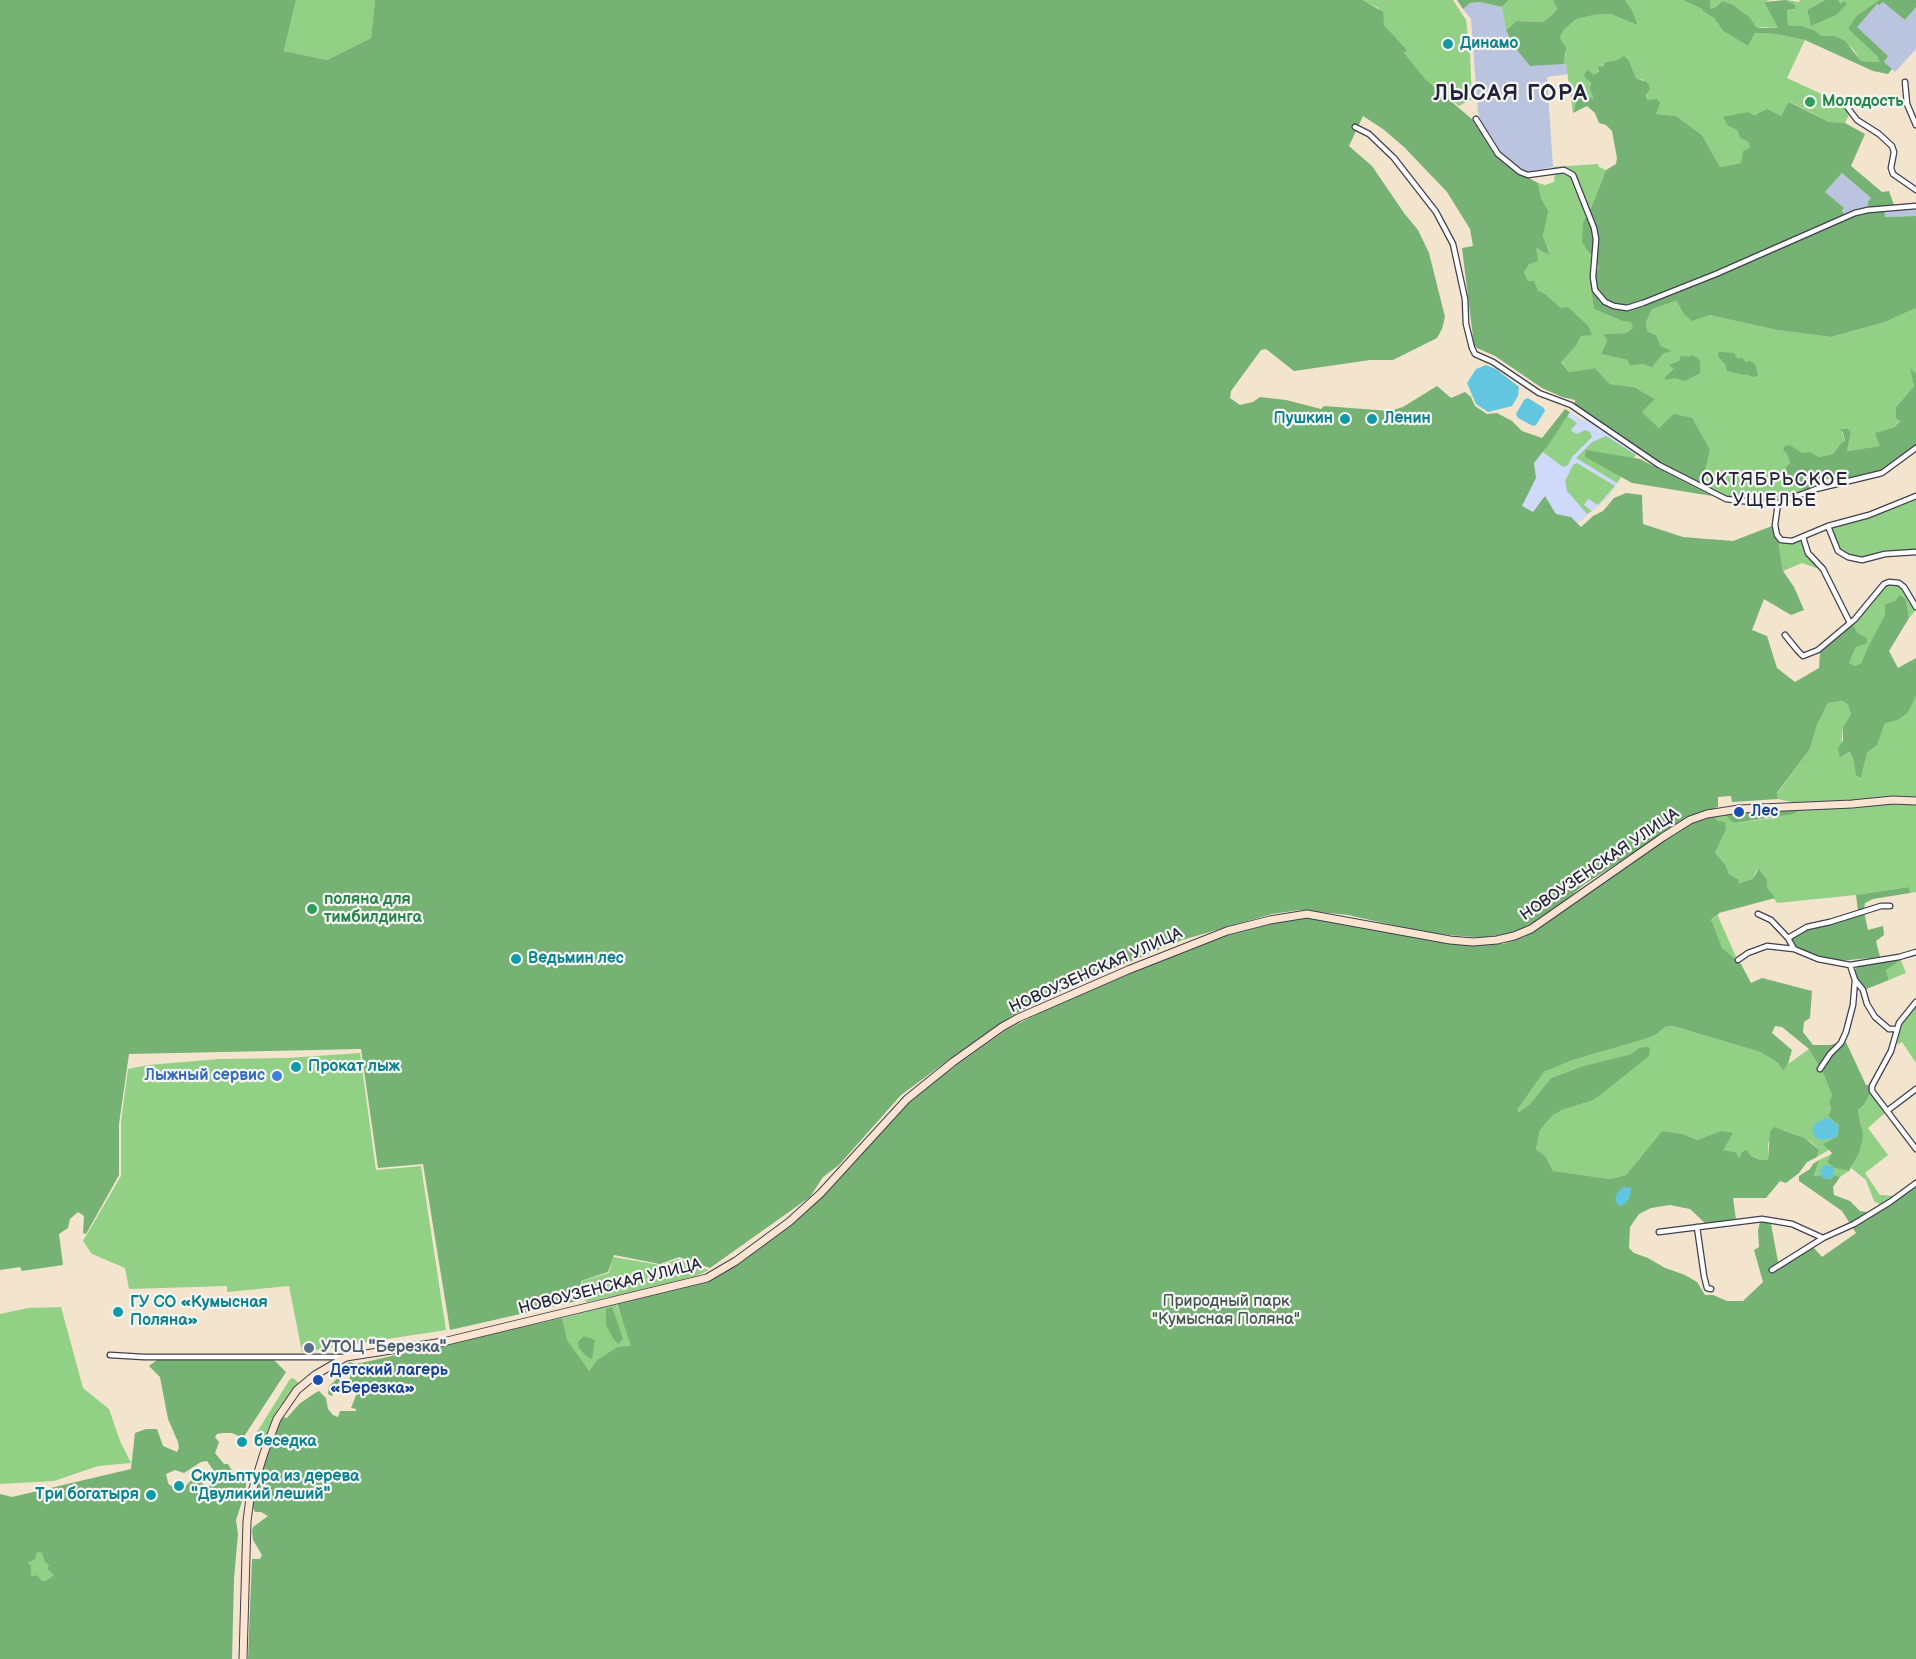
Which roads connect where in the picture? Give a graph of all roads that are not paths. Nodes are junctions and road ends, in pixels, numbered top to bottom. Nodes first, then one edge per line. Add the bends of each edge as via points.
1 (1905, 82) dead end
2 (1848, 108) dead end
3 (1476, 119) dead end
4 (1916, 125) edge
5 (1355, 127) dead end
6 (1916, 190) edge
7 (1916, 206) edge
8 (1916, 448) edge
9 (1916, 496) edge
10 (1778, 503) junction
11 (1828, 526) junction
12 (1803, 537) junction
13 (1916, 552) edge
14 (1916, 606) edge
15 (1850, 623) junction
16 (1785, 635) dead end
17 (1916, 801) edge
18 (1890, 906) dead end
19 (1758, 914) dead end
20 (1788, 938) junction
21 (1794, 949) junction
22 (1916, 952) edge
23 (1738, 960) dead end
24 (1850, 964) junction
25 (1855, 980) junction
26 (1916, 1002) edge
27 (1897, 1029) junction
28 (1820, 1068) dead end
29 (1916, 1089) edge
30 (1887, 1111) junction
31 (1916, 1149) edge
32 (1916, 1183) edge
33 (1697, 1227) junction
34 (1659, 1232) dead end
35 (1823, 1238) junction
36 (1772, 1270) dead end
37 (1711, 1289) dead end
38 (110, 1355) dead end
39 (346, 1357) junction
40 (243, 1659) edge

1 - 4 street via 1907,104
2 - 6 street via 1857,120 1892,146 1893,174
3 - 7 street via 1498,154 1521,172 1528,175 1564,170 1573,175 1594,228 1594,290 1614,306 1627,308 1643,303 1855,213
5 - 10 street via 1369,134 1394,158 1436,212 1453,244 1475,354 1539,393 1571,405 1659,465 1726,499
8 - 10 street via 1882,473
9 - 11 street
10 - 12 street via 1774,525 1777,535 1786,542
11 - 12 street
11 - 13 street via 1838,550 1848,557 1862,560
12 - 15 street via 1808,553 1823,569
14 - 15 street via 1904,587 1889,582
15 - 16 street via 1818,650 1803,656
17 - 39 main road, НОВОУЗЕНСКАЯ УЛИЦА via 1739,808 1707,814 1655,842 1531,929 1497,940 1450,940 1307,914 1227,931 1128,970 1002,1028 907,1099 821,1193 789,1222 736,1262 707,1278 453,1340
18 - 20 street via 1808,927
19 - 20 street via 1771,920
20 - 21 street
21 - 23 street via 1767,946
21 - 24 street via 1818,959
22 - 24 street
24 - 25 street
25 - 27 street via 1875,1017 1889,1029
25 - 28 street via 1846,1032
26 - 27 street
27 - 30 street via 1891,1051 1872,1086
29 - 30 street
30 - 31 street
32 - 35 street via 1854,1224
33 - 34 street
33 - 35 street via 1762,1219 1792,1224
33 - 37 street via 1704,1276 1707,1288
35 - 36 street
38 - 39 street
39 - 40 main road via 297,1390 277,1419 266,1448 247,1521

